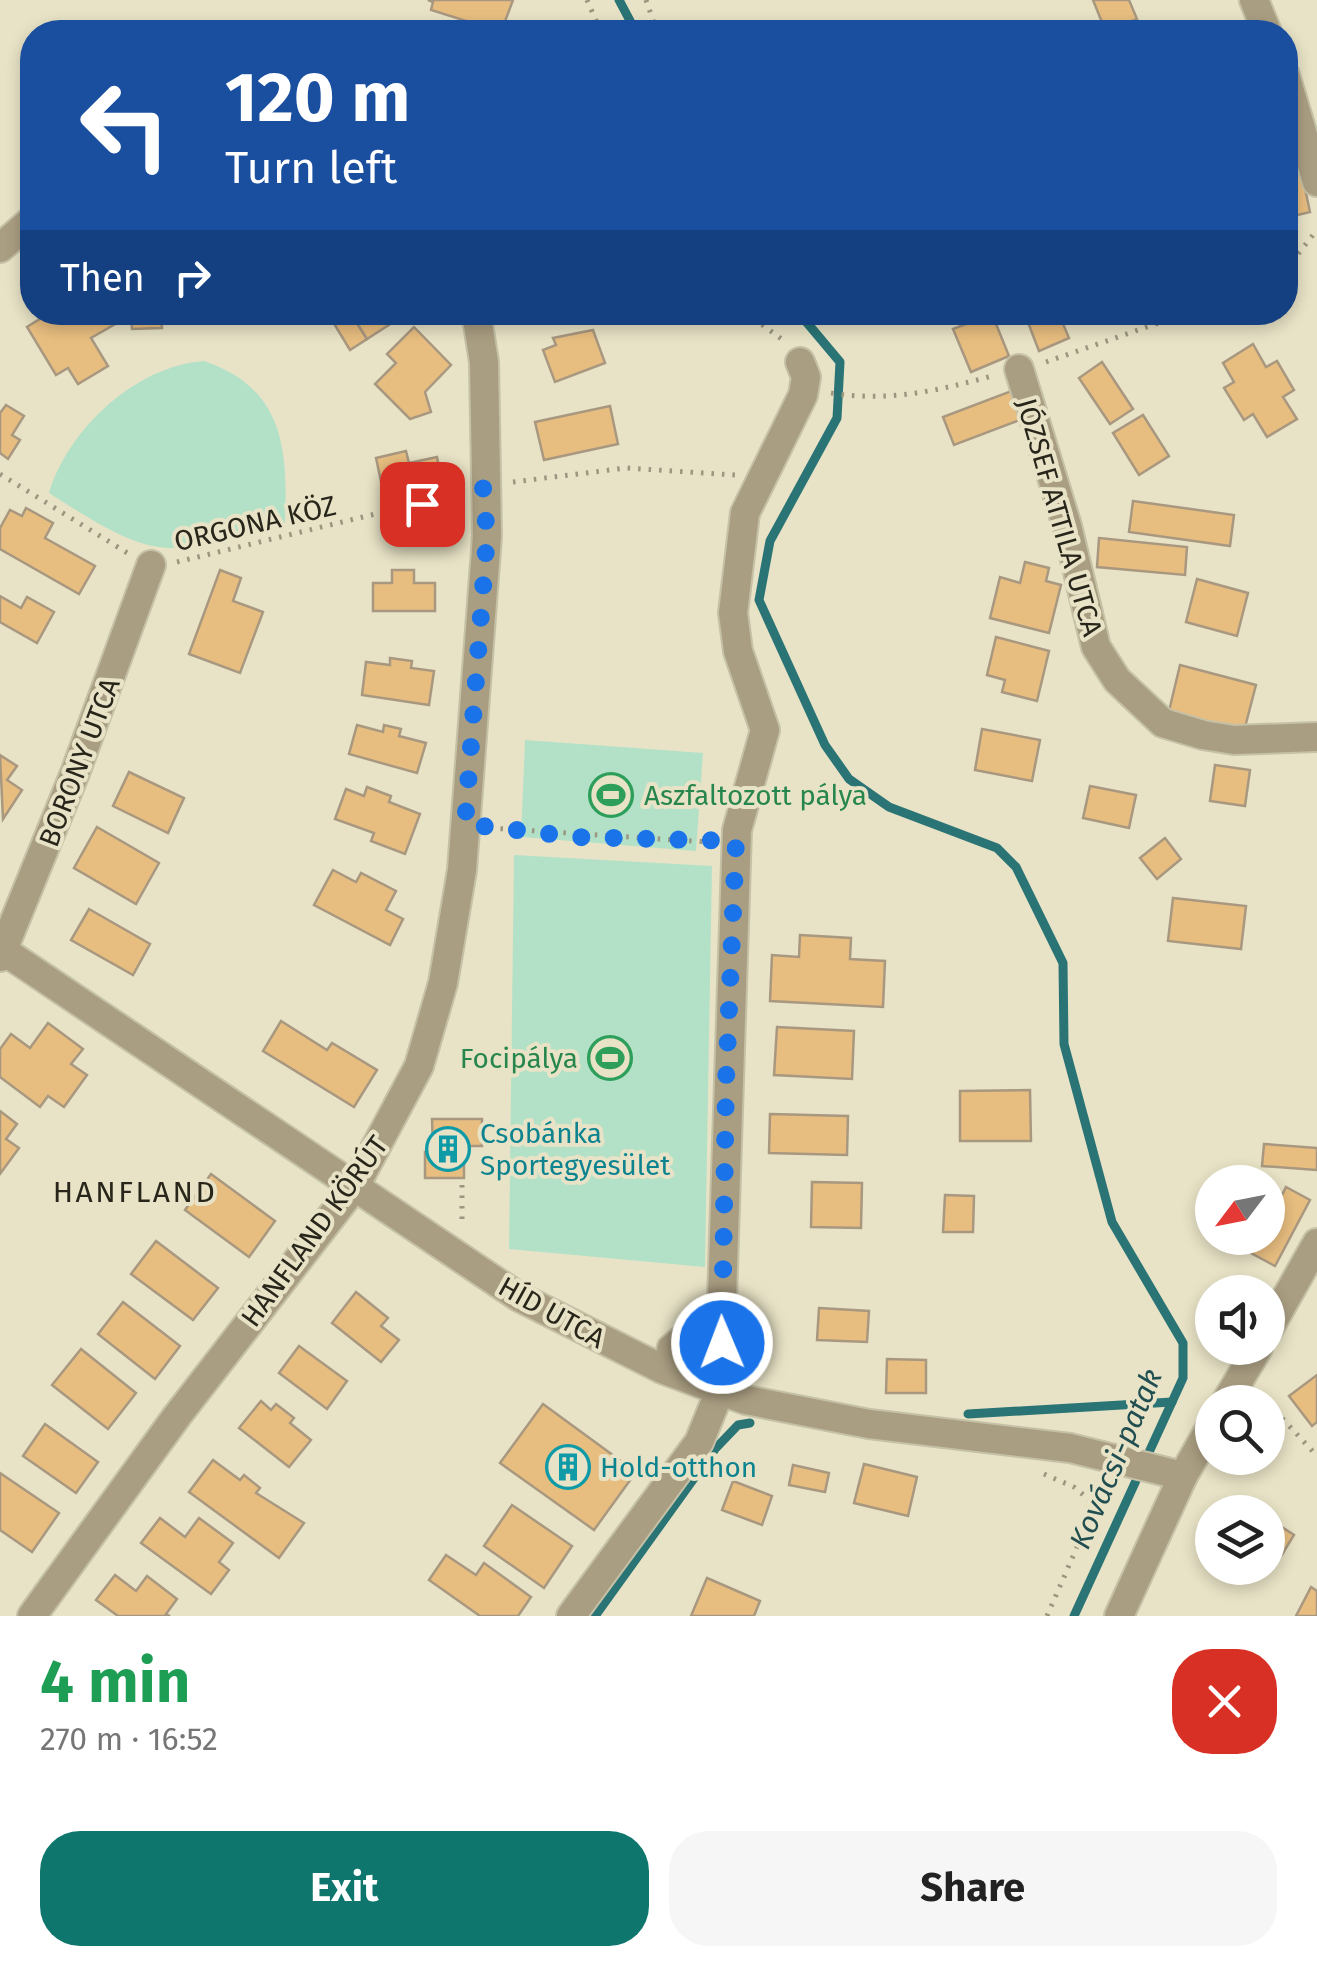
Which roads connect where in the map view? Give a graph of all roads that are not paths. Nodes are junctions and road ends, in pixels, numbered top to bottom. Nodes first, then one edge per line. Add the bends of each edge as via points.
1 (1298, 118) edge
2 (1317, 182) edge
3 (20, 230) edge
4 (0, 248) edge
5 (478, 325) edge
6 (800, 362) road end
7 (1019, 369) road end
8 (151, 565) road end
9 (1317, 737) edge
10 (2, 954) edge
11 (354, 1186) junction
12 (1317, 1243) edge
13 (1285, 1300) edge
14 (722, 1343) junction
15 (662, 1370) junction
16 (719, 1393) junction
17 (1195, 1445) edge
18 (1172, 1473) junction
19 (32, 1616) edge
20 (571, 1616) edge
21 (1120, 1616) edge

1 - 2 street
3 - 4 street
5 - 11 street, HANFLAND KÖRÚT via 487,536 462,870 443,984 419,1066
6 - 14 street via 803,395 745,513 733,613 764,744 736,841
7 - 9 street, JÓZSEF ATTILA UTCA via 1096,646 1116,680 1163,723 1203,735
8 - 10 street, BORONY UTCA
10 - 11 street, HÍD UTCA
11 - 15 street, HÍD UTCA via 558,1320
11 - 19 street, HANFLAND KÖRÚT
12 - 13 street
14 - 15 lane via 672,1339
14 - 16 street
15 - 16 street, HÍD UTCA
16 - 18 street, HÍD UTCA via 869,1424 1124,1459
16 - 20 street via 699,1442
17 - 18 street
18 - 21 street

